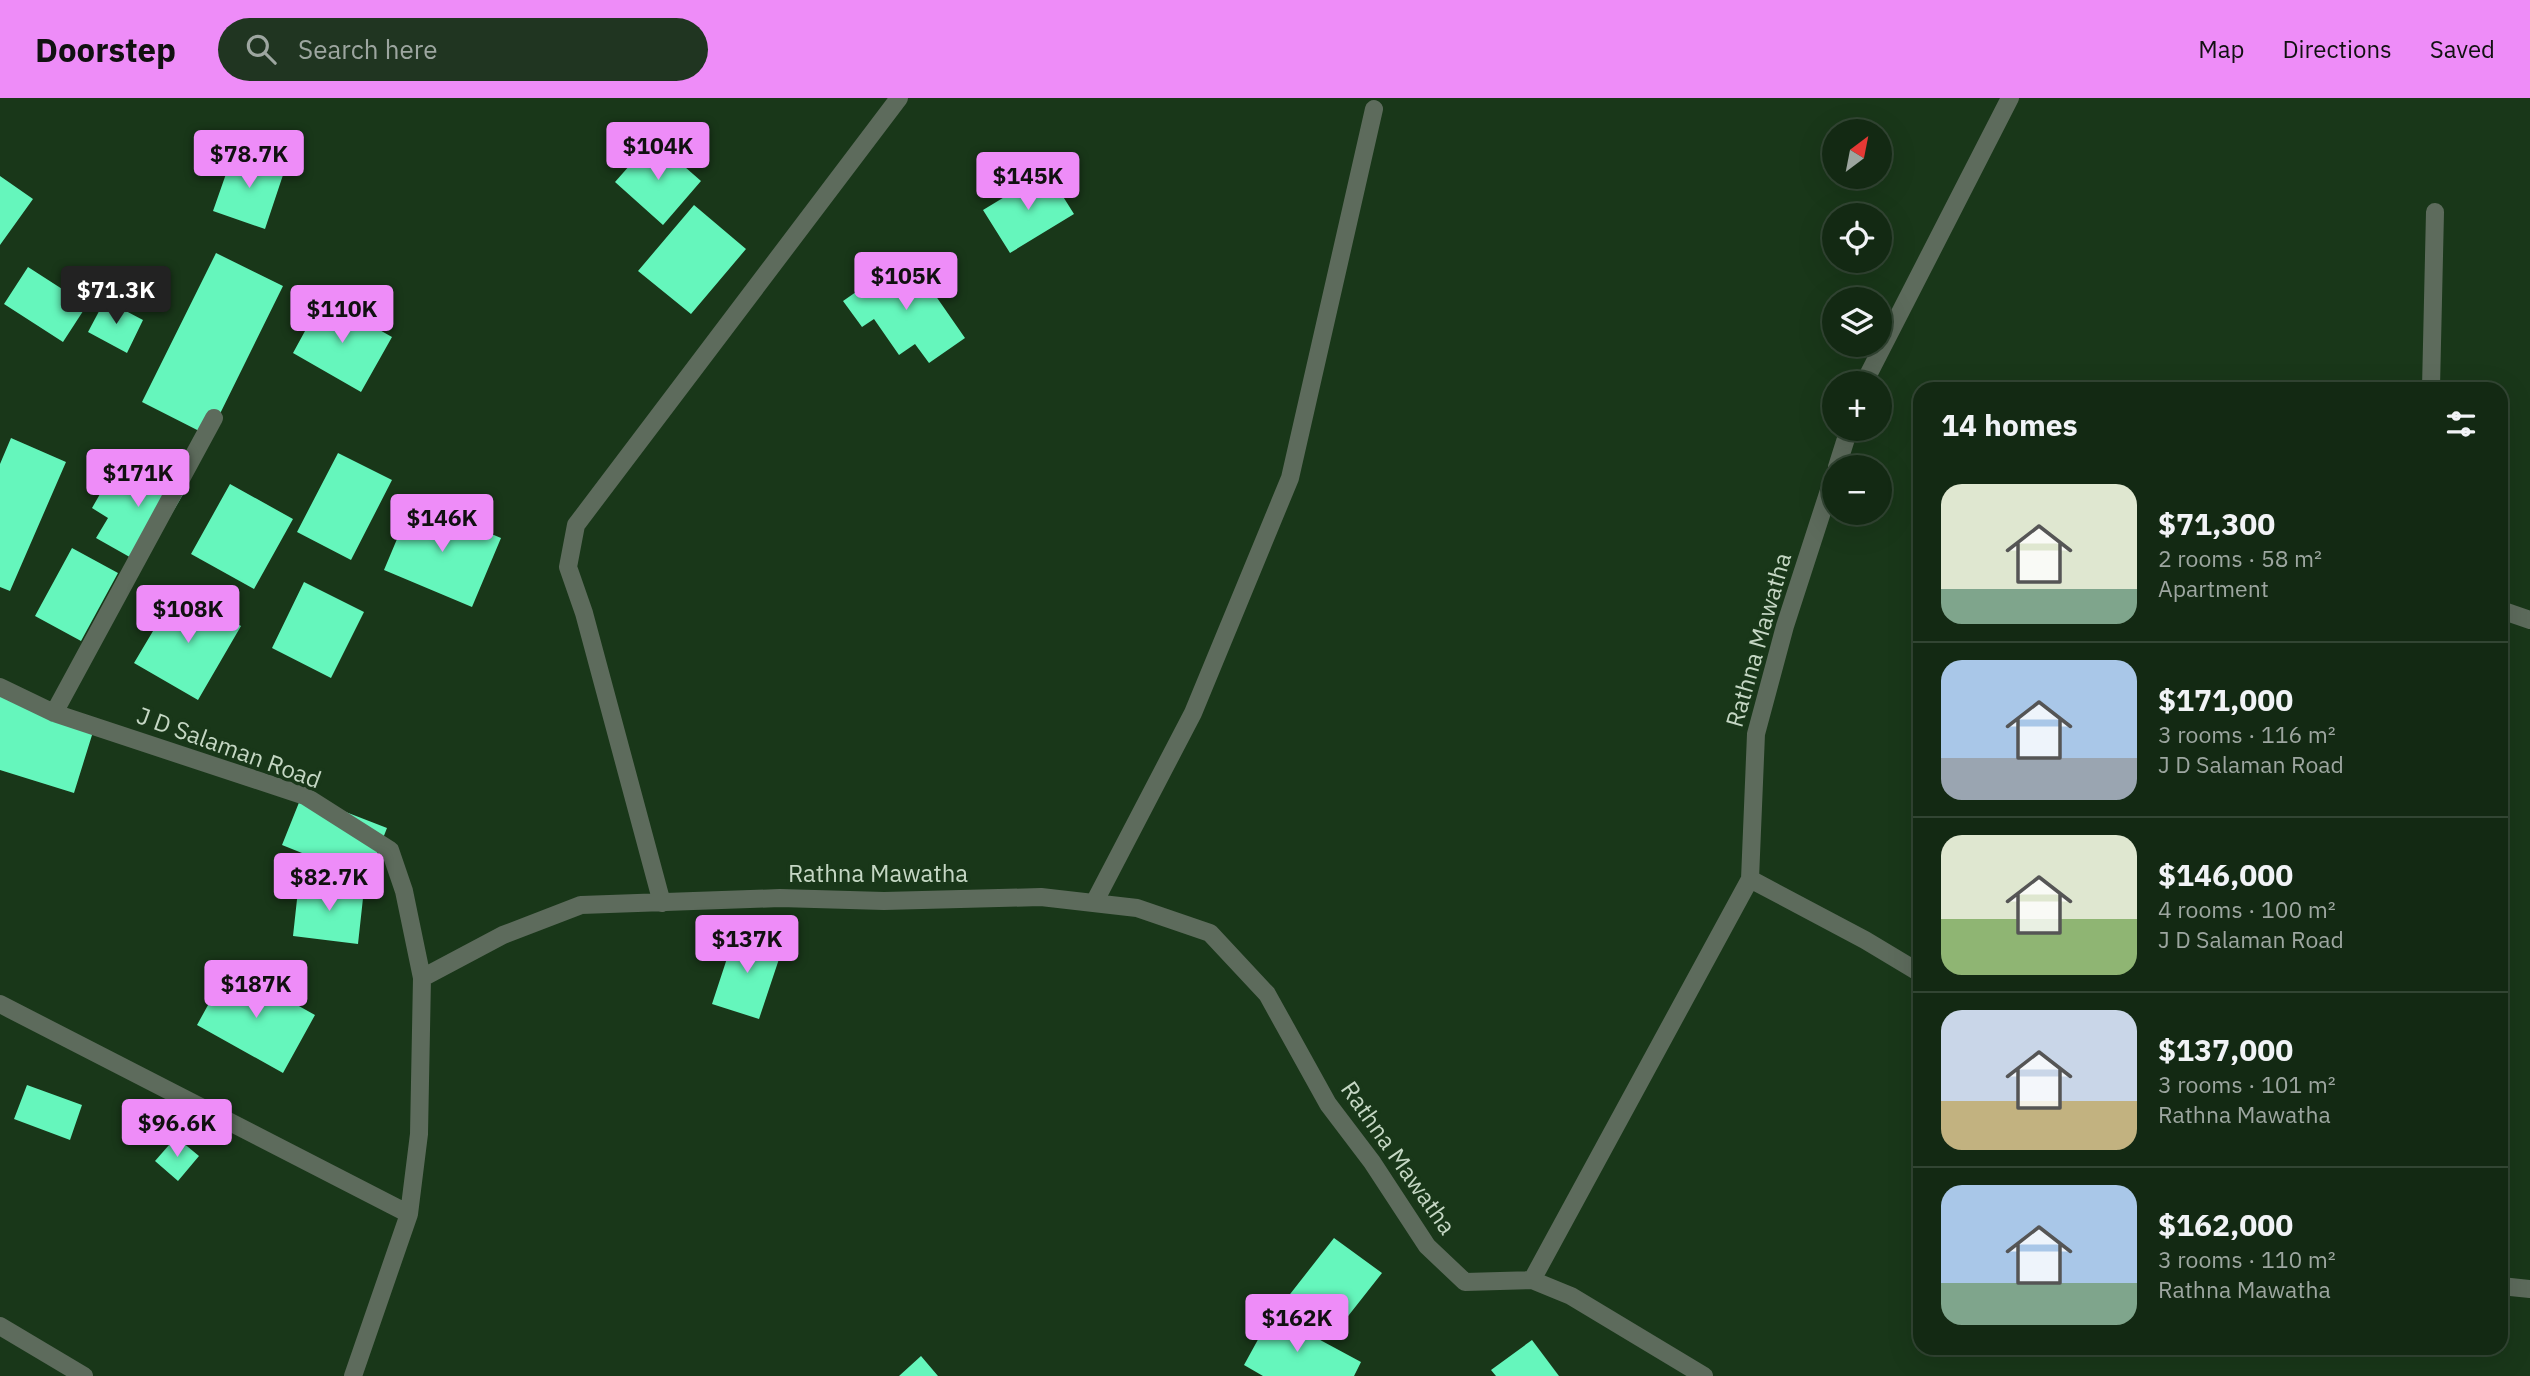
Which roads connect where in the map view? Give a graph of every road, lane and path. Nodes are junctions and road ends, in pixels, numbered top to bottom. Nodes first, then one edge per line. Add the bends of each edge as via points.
1 (900, 98) edge
2 (2010, 98) edge
3 (1374, 108) dead end
4 (2434, 212) dead end
5 (1870, 371) edge
6 (2431, 382) edge
7 (214, 418) dead end
8 (1822, 511) edge
9 (2508, 612) edge
10 (2530, 620) edge
11 (0, 687) edge
12 (54, 713) junction
13 (1750, 879) junction
14 (662, 903) junction
15 (1094, 903) junction
16 (1913, 969) edge
17 (422, 978) junction
18 (0, 1004) edge
19 (409, 1214) junction
20 (1532, 1280) junction
21 (2508, 1287) edge
22 (2530, 1289) edge
23 (0, 1326) edge
24 (84, 1376) edge
25 (353, 1376) edge
26 (1704, 1376) edge

1 - 14 street via 576,525 568,567
2 - 5 street
3 - 15 street via 1290,478 1193,713
4 - 6 street
7 - 12 street
8 - 13 street, Rathna Mawatha via 1784,626 1756,734
9 - 10 street
11 - 12 street, J D Salaman Road
12 - 17 street, J D Salaman Road via 305,796 390,850 404,891
13 - 16 street
13 - 20 street
14 - 15 street, Rathna Mawatha via 1041,897
14 - 17 street, Rathna Mawatha via 581,905 503,935
15 - 20 street, Rathna Mawatha via 1137,908 1210,933 1267,994 1328,1104 1373,1162 1427,1246 1465,1282
17 - 19 street via 419,1134
18 - 19 street
19 - 25 street
20 - 26 street, Rathna Mawatha via 1571,1296
21 - 22 street
23 - 24 street

